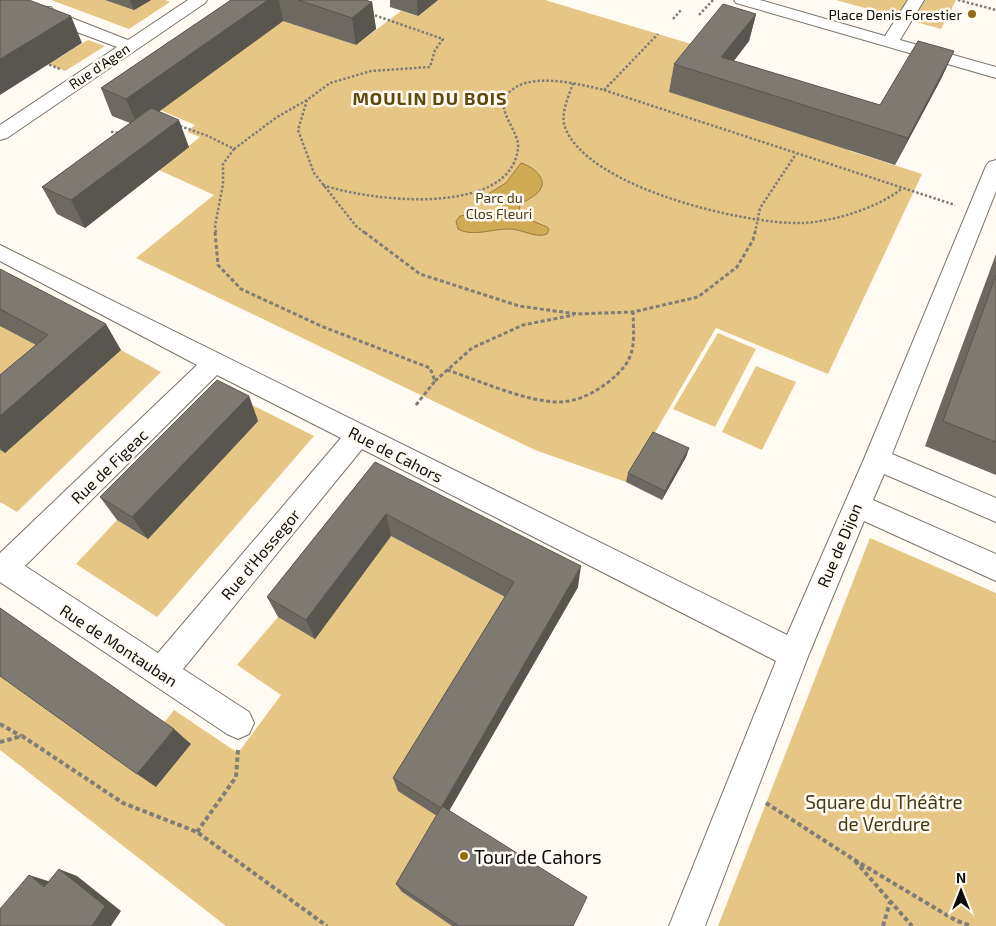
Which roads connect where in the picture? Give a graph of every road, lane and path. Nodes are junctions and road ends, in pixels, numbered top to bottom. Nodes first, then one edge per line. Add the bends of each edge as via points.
1 (199, 0) edge
2 (713, 0) edge
3 (742, 0) edge
4 (916, 0) edge
5 (958, 0) edge
6 (42, 8) edge
7 (681, 10) dead end
8 (996, 10) edge
9 (366, 12) dead end
10 (699, 15) dead end
11 (673, 19) dead end
12 (658, 34) dead end
13 (889, 43) junction
14 (129, 46) junction
15 (37, 60) edge
16 (996, 72) edge
17 (83, 78) junction
18 (574, 83) junction
19 (604, 90) junction
20 (307, 100) junction
21 (177, 125) dead end
22 (112, 132) dead end
23 (0, 134) edge
24 (127, 134) edge
25 (234, 149) junction
26 (796, 154) junction
27 (996, 166) edge
28 (323, 186) junction
29 (902, 188) junction
30 (977, 212) junction
31 (756, 220) junction
32 (0, 252) edge
33 (633, 312) junction
34 (577, 314) junction
35 (214, 363) junction
36 (448, 370) junction
37 (435, 381) junction
38 (416, 405) dead end
39 (359, 435) junction
40 (877, 459) junction
41 (856, 505) junction
42 (996, 510) edge
43 (2, 568) edge
44 (996, 568) edge
45 (794, 654) junction
46 (160, 673) junction
47 (238, 723) joint
48 (0, 724) edge
49 (22, 736) junction
50 (0, 742) edge
51 (761, 800) dead end
52 (197, 832) junction
53 (853, 859) junction
54 (890, 901) junction
55 (327, 926) edge
56 (687, 926) edge
57 (883, 926) edge
58 (912, 926) edge
59 (972, 926) edge

1 - 14 street, Rue d'Agen
2 - 10 path
3 - 13 street
4 - 13 street
5 - 8 path
6 - 14 street via 48,15
7 - 11 path
9 - 20 path via 443,38 430,67 372,71 330,83
12 - 19 path
13 - 16 street
14 - 17 street, Rue d'Agen
15 - 17 path
17 - 23 street, Rue d'Agen
18 - 19 path
18 - 28 path via 529,81 504,97 502,107 518,145 515,161 504,178 471,194 428,199 366,196
18 - 31 path via 563,112 566,129 575,144 599,166 640,188 712,211
19 - 26 path
20 - 25 path
20 - 28 path via 298,130 314,173
21 - 25 path
22 - 24 path
25 - 37 path via 223,164 223,184 215,226 218,265 241,289 321,326 430,368
26 - 29 path
26 - 31 path via 760,208
27 - 30 street, Rue de Dijon
28 - 34 path via 356,226 420,274 519,306
29 - 30 path
29 - 31 path via 889,199 849,213 803,223
30 - 40 street, Rue de Dijon
31 - 33 path via 753,240 737,267 698,296
32 - 35 street, Rue de Cahors
33 - 34 path
33 - 36 path via 634,349 618,373 600,390 576,399 552,401
34 - 36 path via 523,325 472,348
35 - 39 street, Rue de Cahors
35 - 43 street, Rue de Figeac
36 - 37 path
37 - 38 path
39 - 45 street, Rue de Cahors
39 - 46 street, Rue d'Hossegor
40 - 41 street, Rue de Dijon
40 - 42 street
41 - 44 street
41 - 45 street, Rue de Dijon
43 - 46 street, Rue de Montauban
45 - 56 street, Rue de Dijon
46 - 47 street, Rue de Montauban
47 - 52 path via 236,777
48 - 49 path
49 - 50 path
49 - 52 path via 123,803
51 - 53 path
52 - 55 path
53 - 54 path
53 - 59 path via 955,920
54 - 57 path
54 - 58 path

